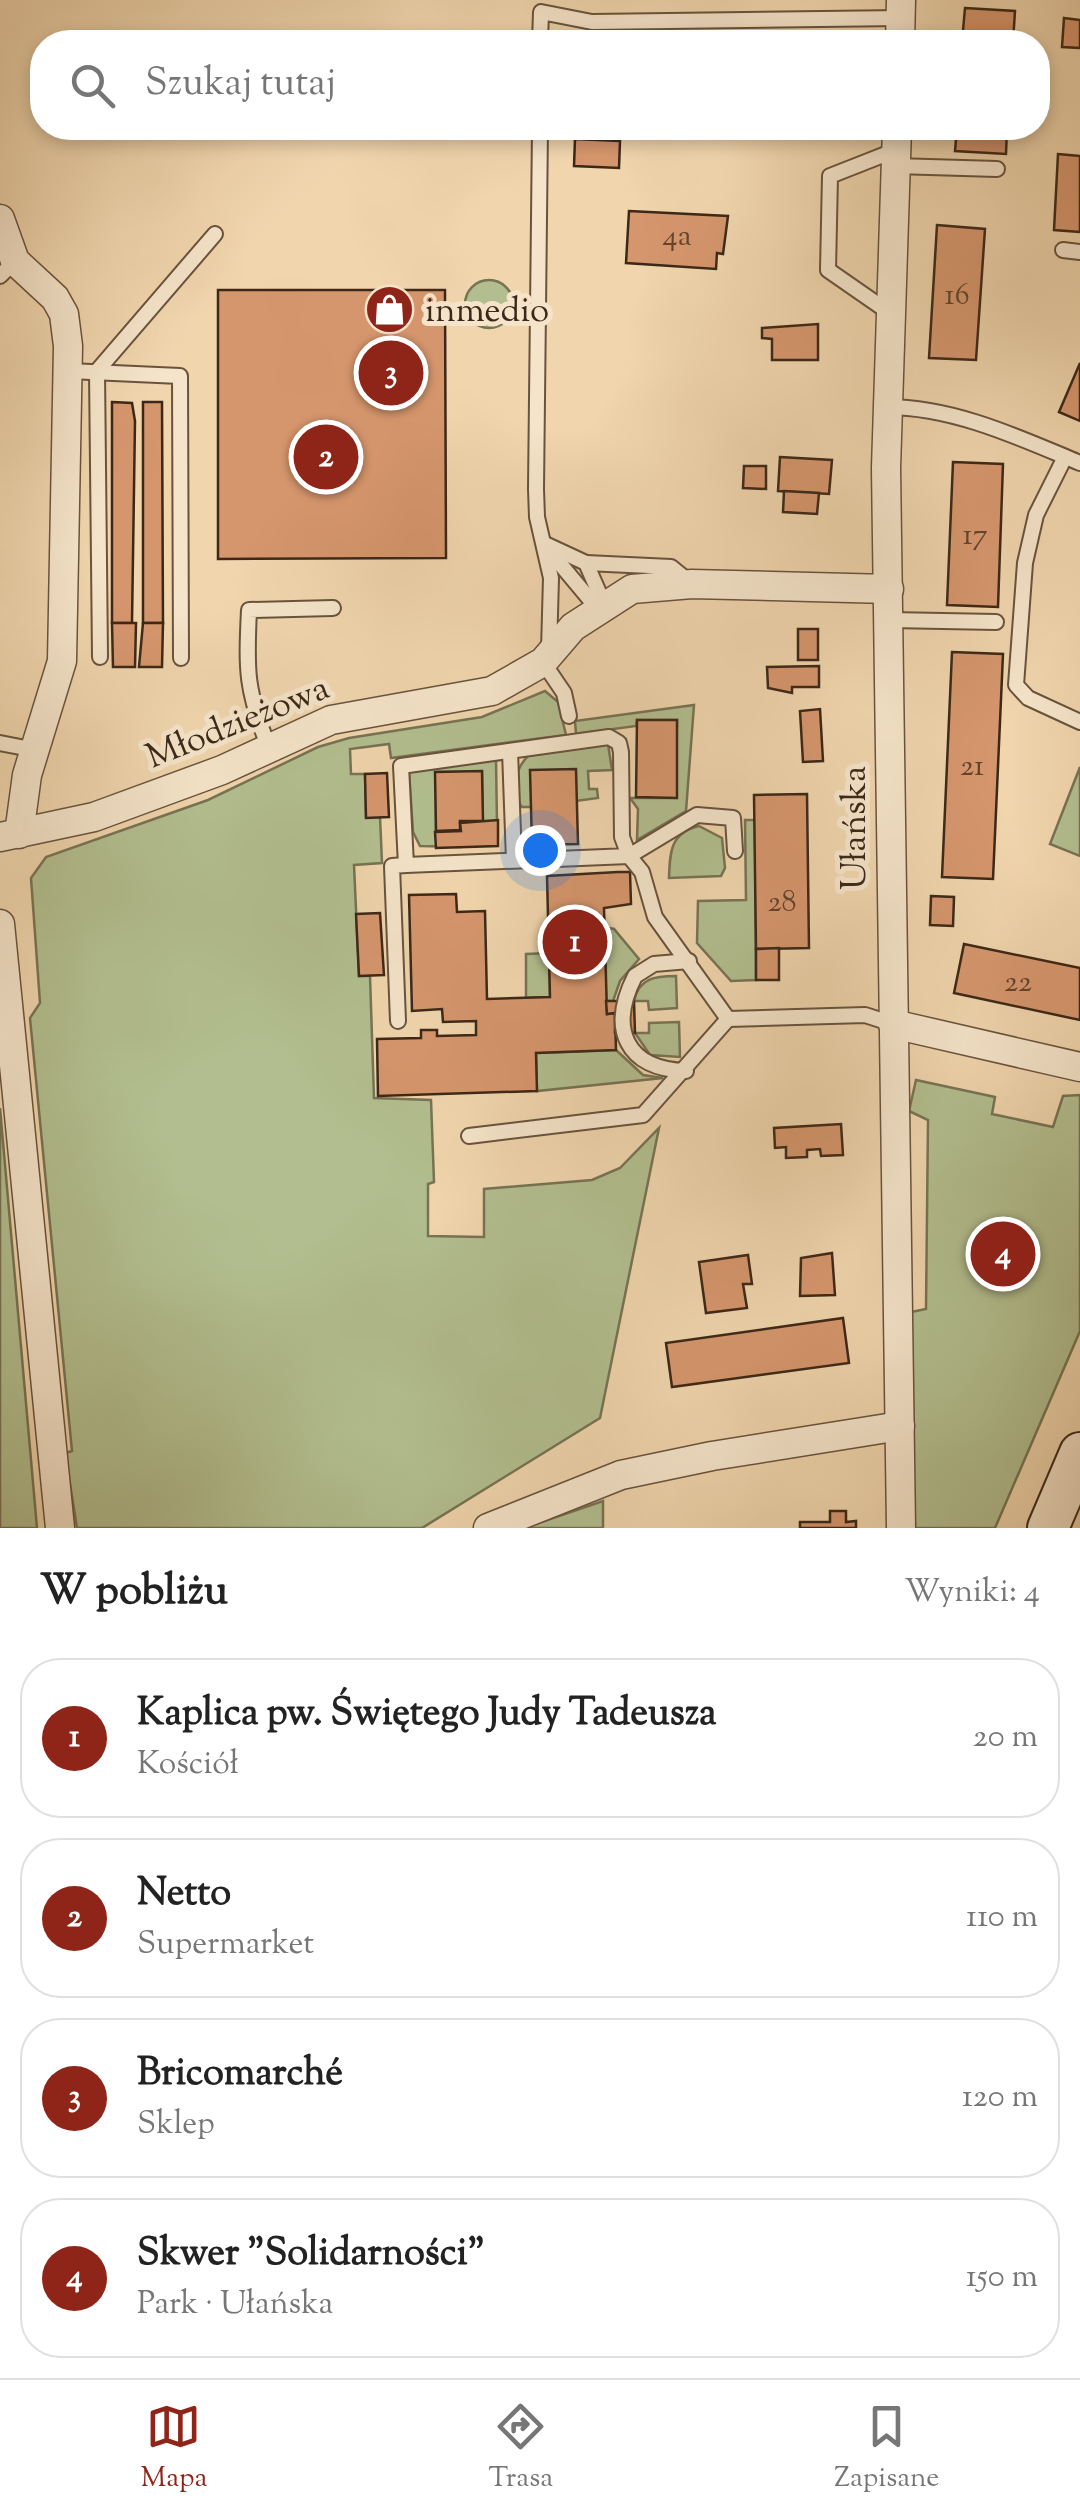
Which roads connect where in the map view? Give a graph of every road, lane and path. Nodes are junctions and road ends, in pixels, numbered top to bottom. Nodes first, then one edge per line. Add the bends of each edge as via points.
1 (901, 20) edge
2 (540, 30) edge
3 (540, 140) edge
4 (896, 148) edge
5 (997, 170) dead end
6 (0, 220) edge
7 (215, 234) dead end
8 (1063, 250) dead end
9 (1080, 252) edge
10 (8, 268) edge
11 (890, 313) junction
12 (83, 371) junction
13 (888, 407) junction
14 (1073, 460) edge
15 (545, 544) junction
16 (586, 564) junction
17 (692, 584) junction
18 (889, 589) junction
19 (601, 606) junction
20 (333, 608) dead end
21 (890, 620) junction
22 (996, 622) dead end
23 (100, 657) dead end
24 (181, 658) dead end
25 (546, 658) junction
26 (570, 716) dead end
27 (1080, 722) edge
28 (0, 743) edge
29 (269, 748) junction
30 (36, 750) junction
31 (510, 751) junction
32 (10, 836) edge
33 (735, 851) dead end
34 (629, 856) junction
35 (514, 860) junction
36 (406, 866) junction
37 (0, 924) edge
38 (688, 961) junction
39 (728, 1019) junction
40 (398, 1021) dead end
41 (892, 1024) junction
42 (1080, 1066) edge
43 (686, 1071) junction
44 (469, 1136) dead end
45 (900, 1426) junction
46 (1080, 1453) edge
47 (60, 1528) edge
48 (488, 1528) edge
49 (901, 1528) edge
50 (1048, 1528) edge

1 - 2 lane via 592,22 541,12
3 - 15 lane via 536,489
4 - 5 lane
4 - 11 street, Ułańska
4 - 11 lane via 830,176 828,270
6 - 10 street
7 - 12 lane
8 - 9 lane
10 - 12 street via 55,298
11 - 13 street, Ułańska
12 - 23 lane
12 - 24 lane via 180,376
12 - 30 street via 62,661
13 - 14 lane via 962,419
13 - 18 street, Ułańska
14 - 27 lane via 1036,515 1016,685 1028,698
15 - 16 lane
15 - 19 lane
15 - 25 lane via 553,604
16 - 17 lane via 671,566
16 - 19 lane
17 - 18 street, Młodzieżowa
17 - 19 street, Młodzieżowa via 632,589
18 - 21 street, Ułańska
19 - 25 street, Młodzieżowa
20 - 29 lane via 250,610 249,699
21 - 22 lane
21 - 41 street, Ułańska
25 - 26 lane
25 - 29 street, Młodzieżowa via 492,691 356,714
28 - 30 lane
29 - 32 street, Młodzieżowa via 94,817
30 - 32 street
31 - 34 lane via 571,737 618,743 622,837
31 - 35 lane
31 - 36 lane via 401,766
33 - 34 lane via 733,818 697,816
34 - 35 lane
34 - 38 lane via 642,872 655,917
35 - 36 lane
36 - 40 lane via 392,866
37 - 47 street
38 - 39 lane
38 - 43 lane via 654,964 635,976 626,1017 637,1058
39 - 41 lane via 864,1015
39 - 43 lane
41 - 42 street
41 - 45 street, Ułańska
43 - 44 lane via 643,1115
45 - 48 street via 622,1475
45 - 49 street, Ułańska
46 - 50 street

